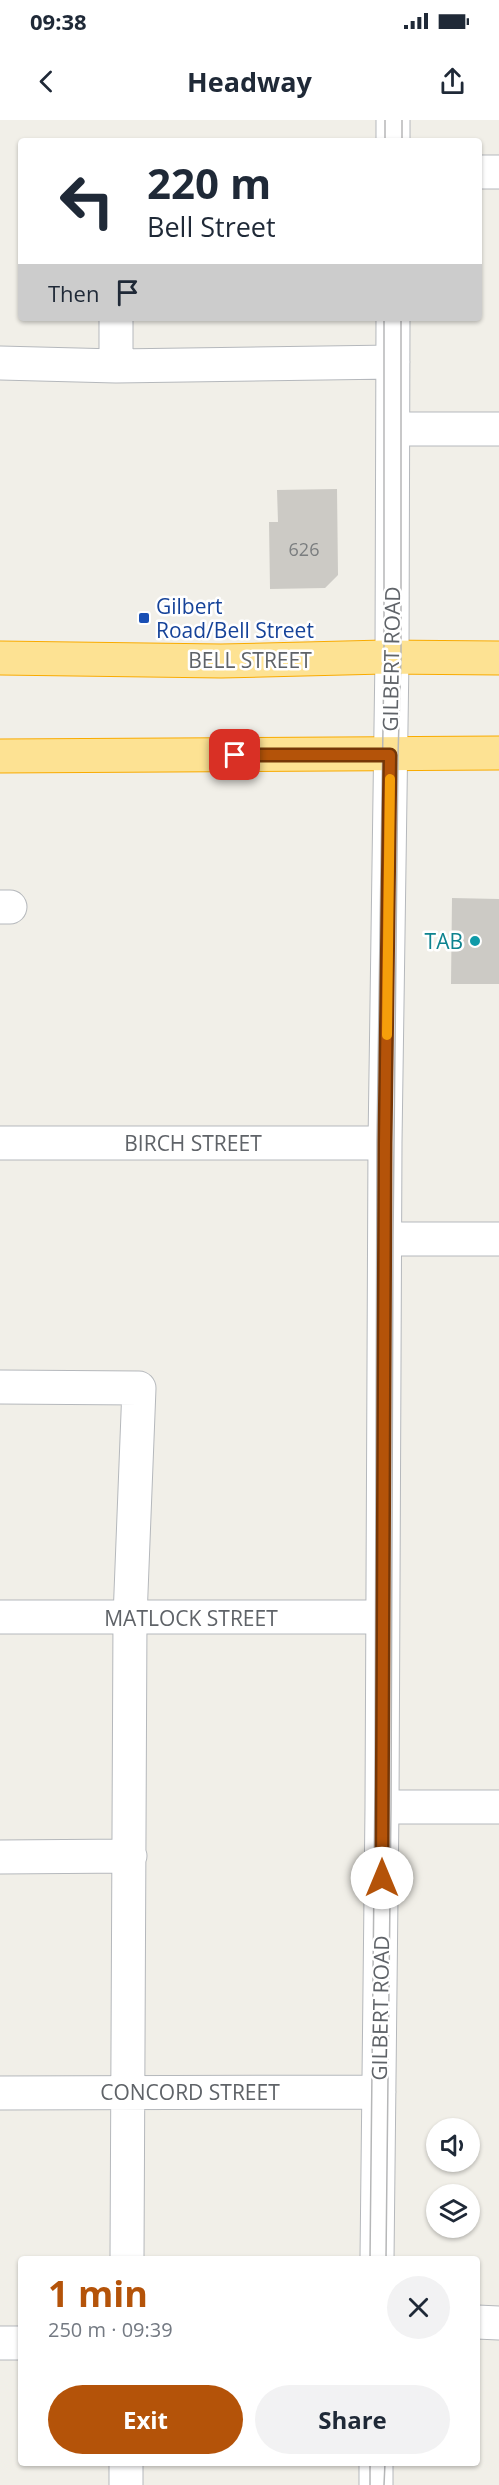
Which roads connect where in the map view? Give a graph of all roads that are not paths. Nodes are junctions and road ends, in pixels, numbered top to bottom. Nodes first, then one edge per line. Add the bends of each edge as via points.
1 (393, 120) edge
2 (393, 138) edge
3 (482, 172) edge
4 (499, 172) edge
5 (116, 321) edge
6 (393, 321) edge
7 (393, 362) junction
8 (0, 363) edge
9 (116, 366) junction
10 (393, 429) junction
11 (499, 429) edge
12 (392, 657) junction
13 (0, 658) edge
14 (499, 658) edge
15 (499, 753) edge
16 (390, 755) junction
17 (0, 756) edge
18 (0, 1143) edge
19 (385, 1143) junction
20 (385, 1239) junction
21 (499, 1239) edge
22 (0, 1387) edge
23 (0, 1617) edge
24 (382, 1617) junction
25 (130, 1618) junction
26 (382, 1807) junction
27 (499, 1807) edge
28 (130, 1856) junction
29 (0, 1857) edge
30 (129, 2092) junction
31 (379, 2092) junction
32 (0, 2093) edge
33 (127, 2256) edge
34 (377, 2256) edge
35 (480, 2322) edge
36 (499, 2323) edge
37 (0, 2343) edge
38 (18, 2343) edge
39 (126, 2466) edge
40 (376, 2466) edge
41 (126, 2485) edge
42 (376, 2485) edge

1 - 2 street
3 - 4 street
5 - 9 street
6 - 7 street, GILBERT ROAD
7 - 9 street
7 - 10 street, GILBERT ROAD
8 - 9 street
10 - 11 street
10 - 12 street, GILBERT ROAD
12 - 13 highway, BELL STREET via 232,661
12 - 14 highway, BELL STREET
12 - 16 street, GILBERT ROAD
15 - 16 highway
16 - 17 highway
16 - 19 street, GILBERT ROAD
18 - 19 street, BIRCH STREET
19 - 20 street, GILBERT ROAD
20 - 21 street
20 - 24 street, GILBERT ROAD
22 - 25 street via 139,1388
23 - 25 street, MATLOCK STREET
24 - 25 street, MATLOCK STREET
24 - 26 street, GILBERT ROAD
25 - 28 street
26 - 27 street
26 - 31 street, GILBERT ROAD
28 - 29 street
28 - 30 street
30 - 31 street, CONCORD STREET
30 - 32 street, CONCORD STREET
30 - 33 street
31 - 34 street, GILBERT ROAD
35 - 36 street
37 - 38 street
39 - 41 street
40 - 42 street

